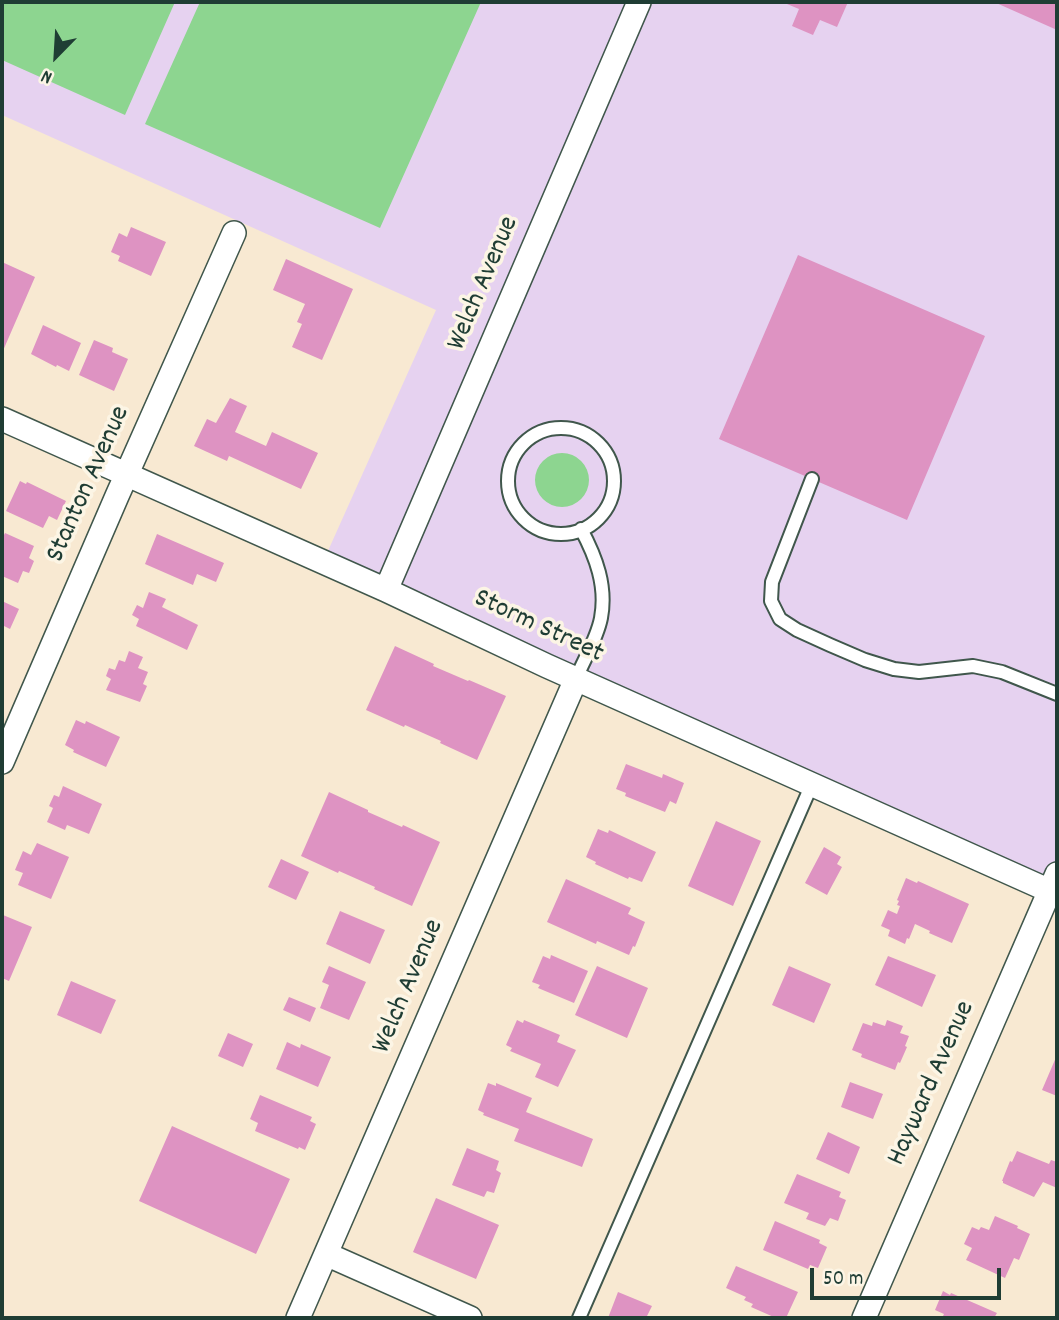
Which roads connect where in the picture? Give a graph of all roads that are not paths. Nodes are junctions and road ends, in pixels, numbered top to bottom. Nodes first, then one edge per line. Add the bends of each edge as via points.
1 (639, 2) edge
2 (234, 233) dead end
3 (2, 418) edge
4 (127, 474) junction
5 (812, 479) dead end
6 (581, 529) junction
7 (386, 590) junction
8 (576, 679) junction
9 (1057, 694) edge
10 (2, 762) edge
11 (812, 784) junction
12 (1055, 886) edge
13 (326, 1254) junction
14 (298, 1318) edge
15 (470, 1318) edge
16 (579, 1318) edge
17 (864, 1318) edge

1 - 7 street, Welch Avenue
2 - 4 street, Stanton Avenue
3 - 4 street, Storm Street
4 - 7 street, Storm Street
4 - 10 street, Stanton Avenue
5 - 9 lane via 772,582 771,601 780,618 830,645 894,669 919,672 973,666
6 - 6 lane via 604,512 611,497 611,463 590,437 558,428 541,432 526,440 515,454 509,471 514,506 541,530 558,534
6 - 8 lane via 602,583 602,601 596,634
7 - 8 street, Storm Street
8 - 11 street, Storm Street
8 - 13 street, Welch Avenue
11 - 12 street, Storm Street
11 - 16 lane
12 - 17 street, Hayward Avenue
13 - 14 street, Welch Avenue
13 - 15 street

